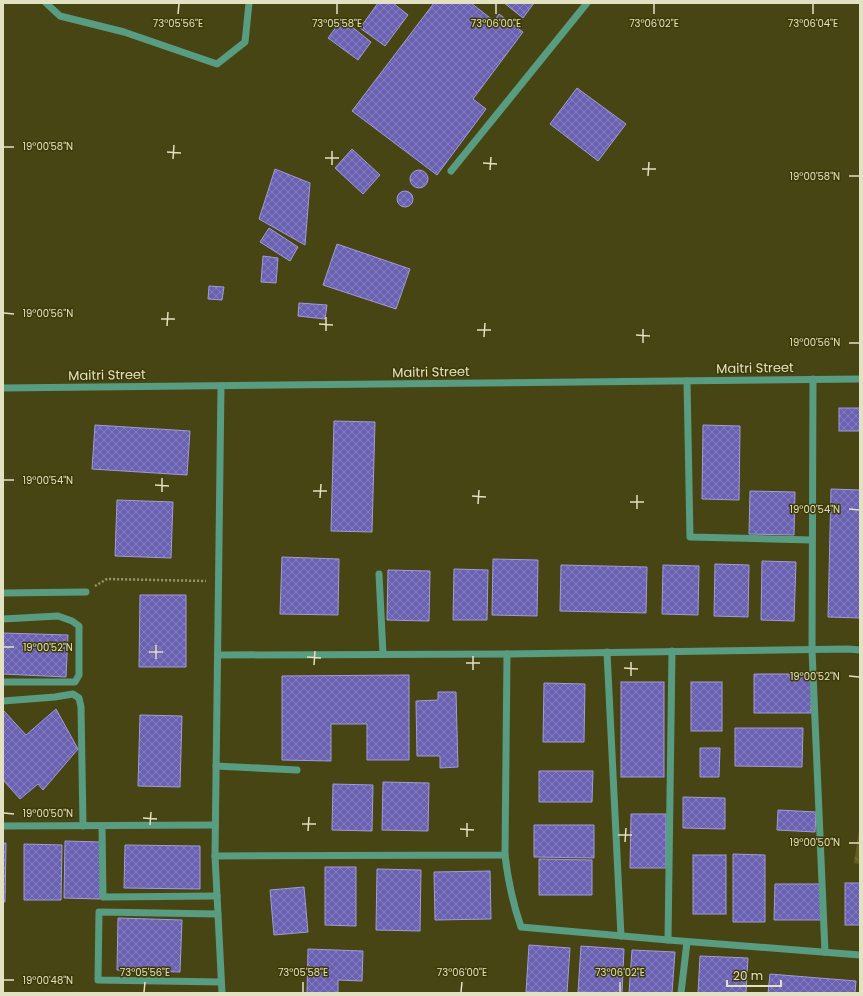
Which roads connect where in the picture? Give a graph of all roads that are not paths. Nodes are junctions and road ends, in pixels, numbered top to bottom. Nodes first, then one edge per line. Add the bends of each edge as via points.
1 (46, 3) edge
2 (249, 3) edge
3 (588, 3) edge
4 (451, 172) dead end
5 (813, 379) junction
6 (860, 379) edge
7 (687, 381) junction
8 (221, 386) junction
9 (3, 388) edge
10 (812, 540) junction
11 (380, 574) dead end
12 (86, 592) road end
13 (3, 593) edge
14 (3, 619) edge
15 (812, 650) junction
16 (860, 650) edge
17 (672, 651) junction
18 (607, 652) junction
19 (383, 654) junction
20 (507, 654) junction
21 (218, 655) junction
22 (3, 682) edge
23 (3, 701) edge
24 (216, 766) junction
25 (297, 770) dead end
26 (216, 825) junction
27 (3, 826) edge
28 (83, 826) junction
29 (102, 826) junction
30 (505, 855) junction
31 (215, 856) junction
32 (217, 896) junction
33 (218, 914) junction
34 (621, 936) junction
35 (668, 940) junction
36 (687, 942) junction
37 (825, 952) junction
38 (860, 955) edge
39 (221, 982) junction
40 (222, 993) edge
41 (681, 993) edge

1 - 2 street via 60,16 124,32 217,64 245,42
3 - 4 street
5 - 6 street, Maitri Street
5 - 7 street, Maitri Street
5 - 10 street
7 - 8 street, Maitri Street
7 - 10 street via 690,537
8 - 9 street, Maitri Street
8 - 21 street
10 - 15 street
11 - 19 street
12 - 13 street
14 - 22 street via 58,616 72,621 79,626 80,660 79,675 75,682
15 - 16 street
15 - 17 street
15 - 37 street
17 - 18 street
17 - 35 street
18 - 20 street
18 - 34 street
19 - 20 street
19 - 21 street
20 - 30 street
21 - 24 street
23 - 28 street via 73,694 79,698
24 - 25 street
24 - 26 street
26 - 29 street
26 - 31 street
27 - 28 street
28 - 29 street
29 - 32 street via 103,897
30 - 31 street
30 - 34 street via 508,885 521,926
31 - 32 street
32 - 33 street
33 - 39 street
33 - 39 street via 99,912 98,980
34 - 35 street
35 - 36 street
36 - 37 street
36 - 41 street
37 - 38 street
39 - 40 street

